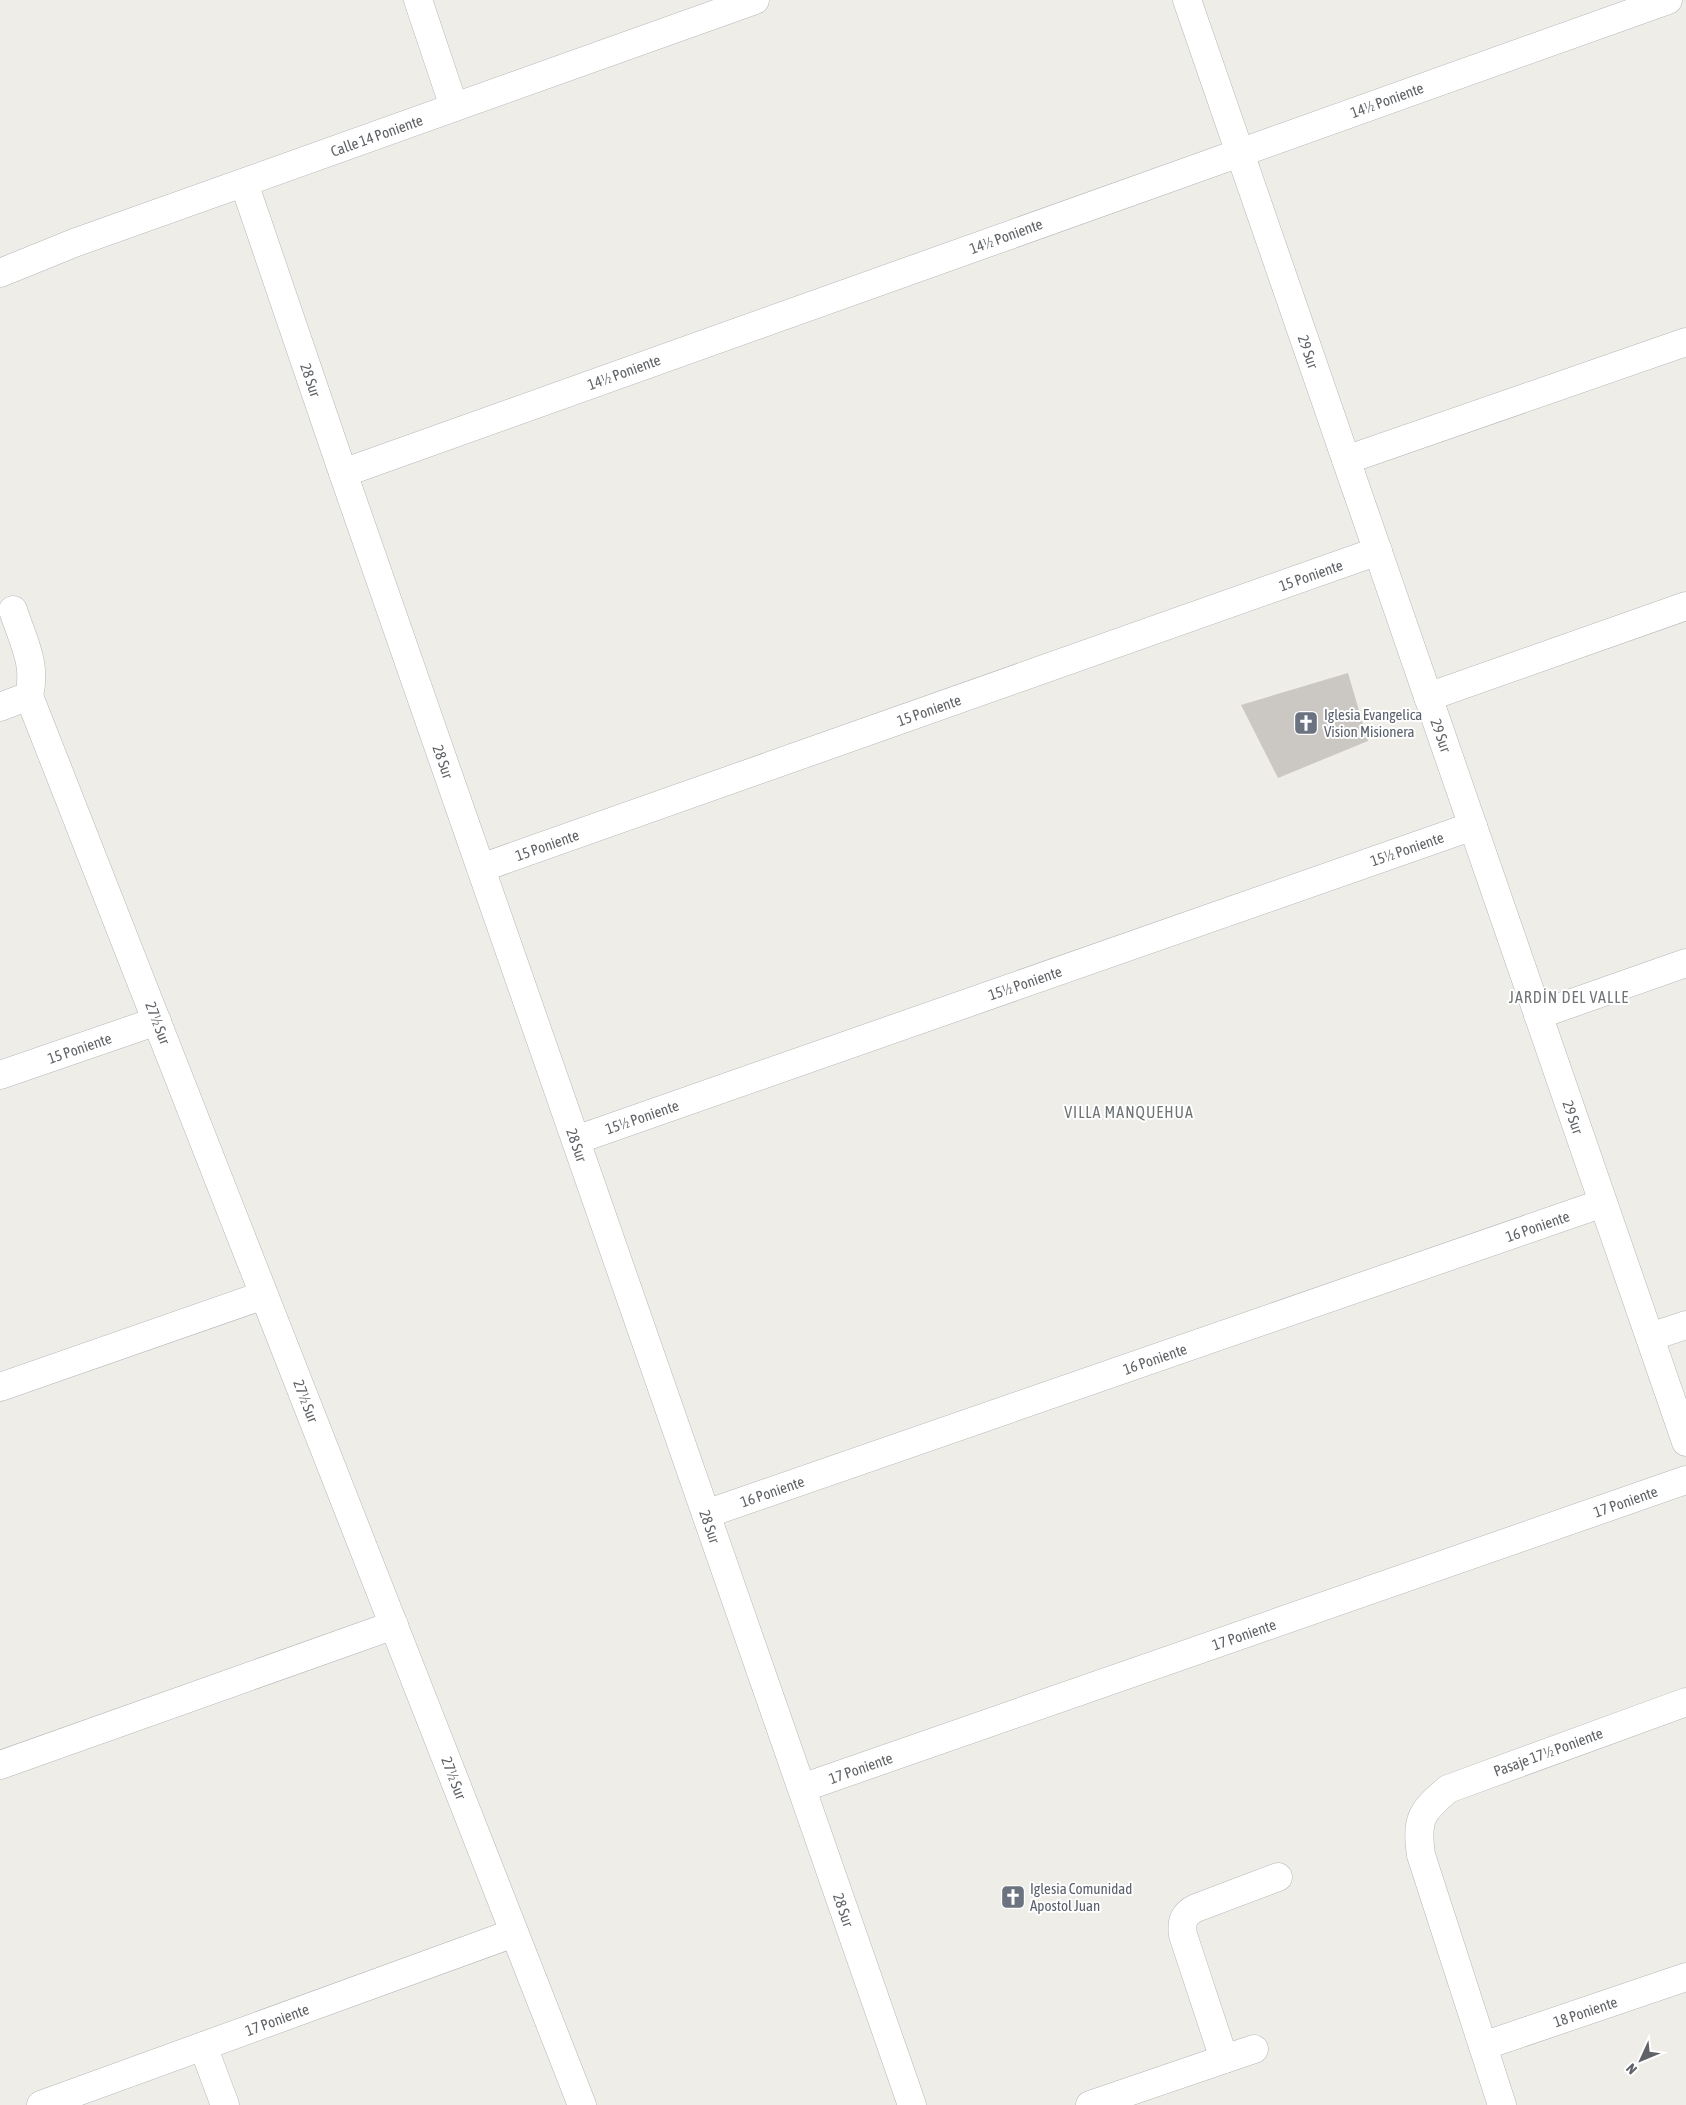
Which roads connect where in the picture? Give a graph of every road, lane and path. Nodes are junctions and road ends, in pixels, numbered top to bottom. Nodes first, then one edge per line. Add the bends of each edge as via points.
1 (418, 0) edge
2 (755, 0) edge
3 (1187, 0) edge
4 (1668, 0) edge
5 (454, 108) junction
6 (1240, 153) junction
7 (244, 182) junction
8 (0, 272) edge
9 (1686, 342) edge
10 (1346, 460) junction
11 (343, 472) junction
12 (1378, 551) junction
13 (1686, 606) edge
14 (13, 610) dead end
15 (29, 696) junction
16 (1428, 697) junction
17 (0, 707) edge
18 (1473, 826) junction
19 (481, 868) junction
20 (1686, 963) edge
21 (1538, 1015) junction
22 (157, 1021) junction
23 (0, 1075) edge
24 (576, 1140) junction
25 (1603, 1202) junction
26 (264, 1295) junction
27 (1686, 1325) edge
28 (1650, 1337) junction
29 (0, 1387) edge
30 (1686, 1442) edge
31 (1686, 1480) edge
32 (706, 1514) junction
33 (394, 1625) junction
34 (1686, 1702) edge
35 (0, 1765) edge
36 (802, 1788) junction
37 (1278, 1877) dead end
38 (514, 1933) junction
39 (1686, 1977) edge
40 (203, 2046) junction
41 (1483, 2046) junction
42 (1254, 2049) dead end
43 (1224, 2059) junction
44 (41, 2105) edge
45 (225, 2105) edge
46 (582, 2105) edge
47 (912, 2105) edge
48 (1090, 2105) edge
49 (1502, 2105) edge

1 - 5 street
2 - 5 street, Calle 14 Poniente
3 - 6 street, 29 Sur
4 - 6 street, 14½ Poniente
5 - 7 street, Calle 14 Poniente
6 - 10 street, 29 Sur
6 - 11 street, 14½ Poniente
7 - 8 street, Calle 14 Poniente
7 - 11 street, 28 Sur
9 - 10 street
10 - 12 street, 29 Sur
11 - 19 street, 28 Sur
12 - 16 street, 29 Sur
12 - 19 street, 15 Poniente
13 - 16 street
14 - 15 street via 32,670
15 - 17 street
15 - 22 street, 27½ Sur
16 - 18 street, 29 Sur
18 - 21 street, 29 Sur
18 - 24 street, 15½ Poniente
19 - 24 street, 28 Sur
20 - 21 street
21 - 25 street, 29 Sur
22 - 23 street, 15 Poniente
22 - 26 street, 27½ Sur
24 - 32 street, 28 Sur
25 - 28 street, 29 Sur
25 - 32 street, 16 Poniente
26 - 29 street
26 - 33 street, 27½ Sur
27 - 28 street
28 - 30 street, 29 Sur
31 - 36 street, 17 Poniente
32 - 36 street, 28 Sur
33 - 35 street
33 - 38 street, 27½ Sur
34 - 41 street, Pasaje 17½ Poniente via 1448,1788 1421,1817 1418,1834 1421,1855
36 - 47 street, 28 Sur
37 - 43 street via 1196,1908 1183,1919 1182,1935
38 - 40 street, 17 Poniente
38 - 46 street, 27½ Sur
39 - 41 street, 18 Poniente
40 - 44 street, 17 Poniente
40 - 45 street
41 - 49 street
42 - 43 street
43 - 48 street

